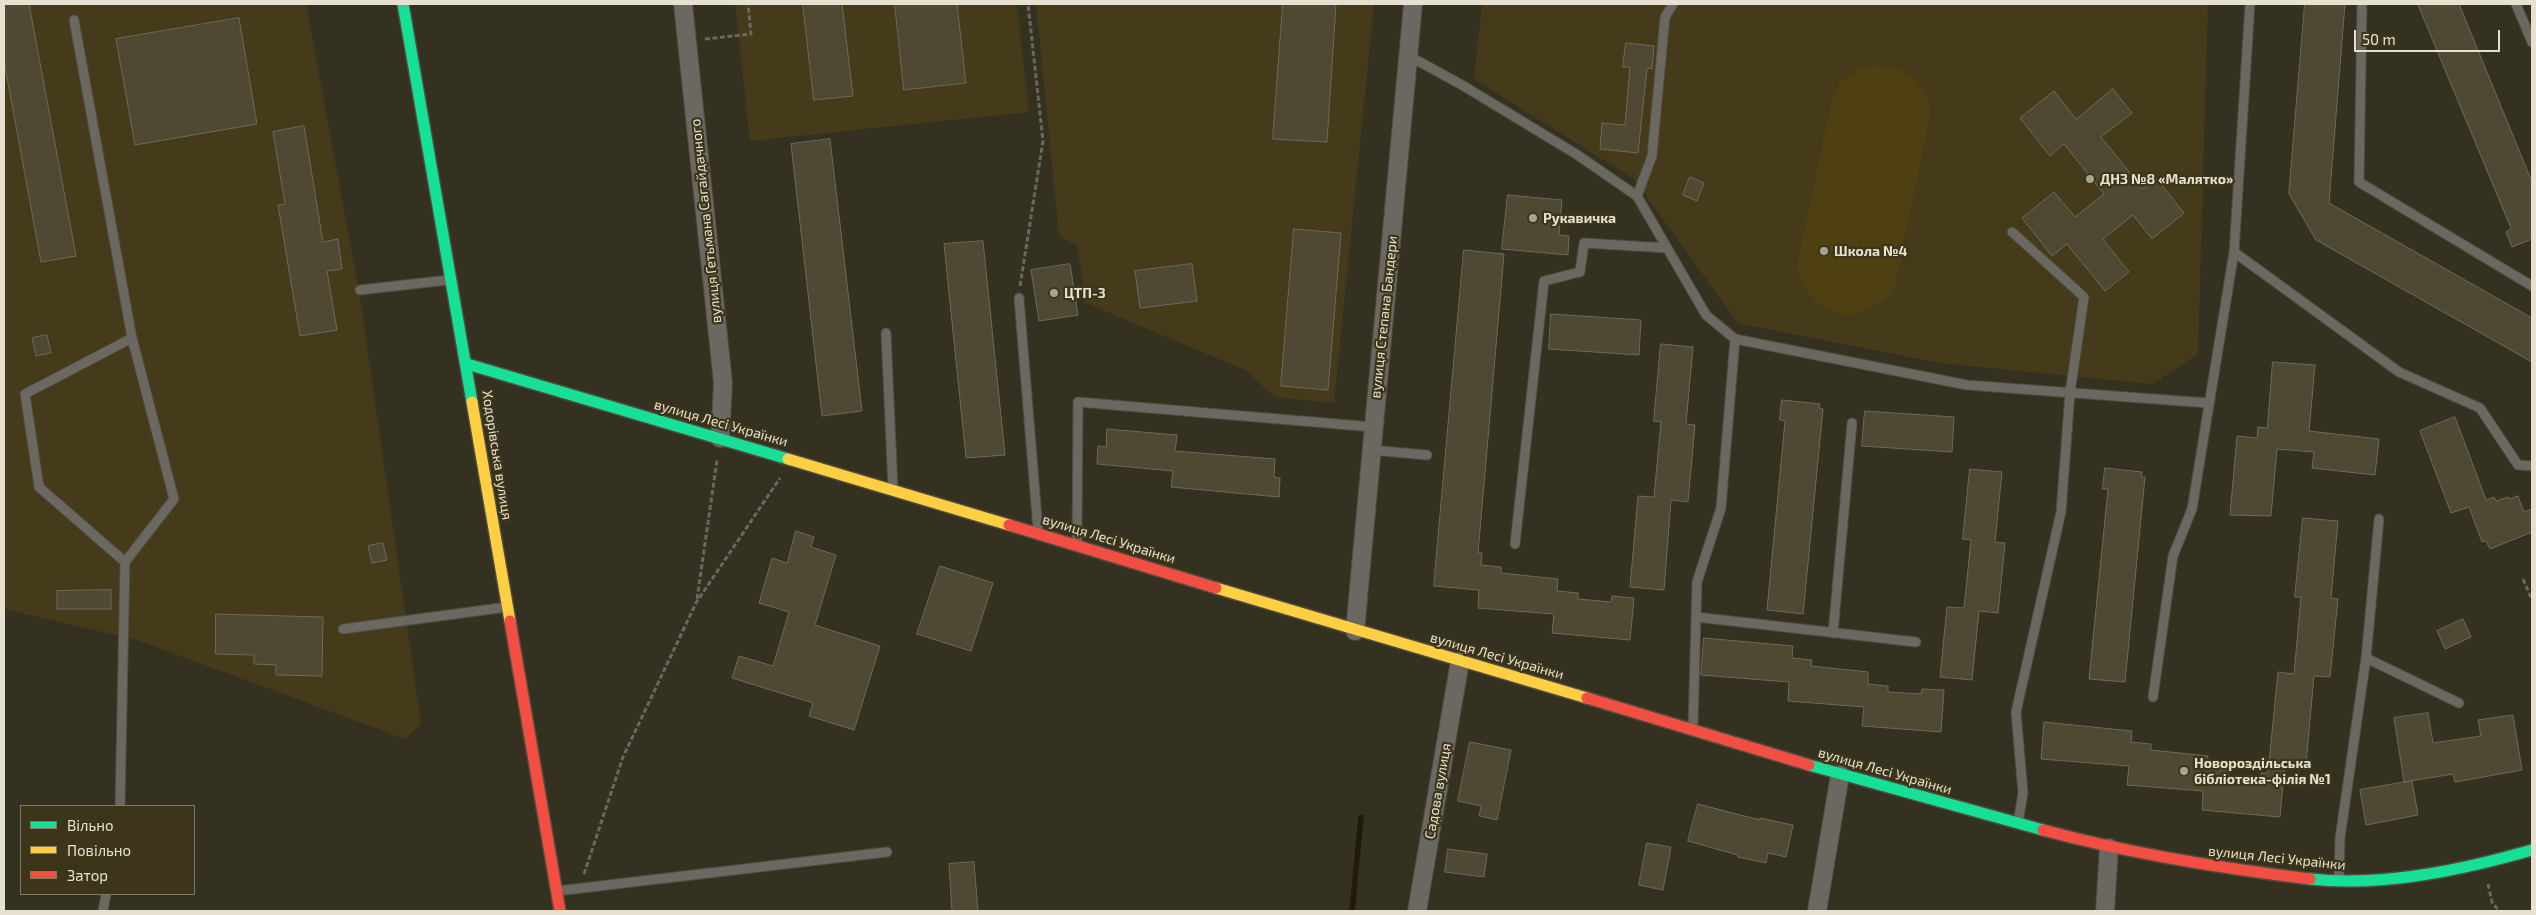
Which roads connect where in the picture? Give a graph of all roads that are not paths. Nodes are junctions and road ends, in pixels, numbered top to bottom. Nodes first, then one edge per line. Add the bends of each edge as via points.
1 (403, 4) edge
2 (683, 4) edge
3 (1413, 4) edge
4 (1673, 4) edge
5 (2250, 4) edge
6 (2362, 4) edge
7 (2516, 4) edge
8 (74, 20) dead end
9 (2532, 42) edge
10 (1409, 56) junction
11 (1637, 196) junction
12 (2012, 232) dead end
13 (1668, 248) junction
14 (2234, 252) junction
15 (451, 280) junction
16 (2532, 286) edge
17 (360, 290) dead end
18 (1019, 298) road end
19 (886, 333) dead end
20 (132, 338) junction
21 (1735, 339) junction
22 (467, 364) junction
23 (2070, 393) junction
24 (2208, 404) junction
25 (1852, 423) dead end
26 (1373, 427) junction
27 (720, 438) junction
28 (1371, 450) junction
29 (1427, 455) dead end
30 (2532, 466) edge
31 (893, 489) junction
32 (2380, 519) dead end
33 (1039, 533) junction
34 (1515, 544) dead end
35 (1077, 545) junction
36 (125, 562) junction
37 (507, 607) junction
38 (1696, 617) junction
39 (343, 629) dead end
40 (1355, 631) junction
41 (1833, 633) junction
42 (1916, 642) dead end
43 (2366, 658) junction
44 (1460, 666) junction
45 (2153, 697) dead end
46 (2459, 703) dead end
47 (1693, 729) junction
48 (1839, 783) junction
49 (120, 805) edge
50 (2018, 824) junction
51 (2109, 848) junction
52 (2532, 850) edge
53 (887, 852) dead end
54 (2339, 882) junction
55 (557, 891) junction
56 (106, 895) edge
57 (103, 911) edge
58 (560, 911) edge
59 (1417, 911) edge
60 (1817, 911) edge
61 (2105, 911) edge

1 - 15 street, Ходорівська вулиця
2 - 27 street, вулиця Гетьмана Сагайдачного via 723,383
3 - 10 street, вулиця Степана Бандери
4 - 11 lane via 1665,17 1652,156
5 - 14 lane
6 - 16 lane via 2359,182
7 - 9 lane
8 - 20 lane
10 - 11 lane via 1568,149
10 - 26 street, вулиця Степана Бандери
11 - 13 lane
12 - 23 lane via 2084,297
13 - 21 lane via 1706,315
13 - 34 lane via 1584,243 1580,272 1544,280
14 - 24 lane
14 - 30 lane via 2399,372 2480,408 2518,465
15 - 17 lane
15 - 22 street, Ходорівська вулиця
18 - 33 lane
19 - 31 lane
20 - 36 lane via 174,499
20 - 36 lane via 25,394 39,487
21 - 23 lane via 1967,385
21 - 38 lane via 1721,508 1698,582
22 - 27 street, вулиця Лесі Українки
22 - 37 street, Ходорівська вулиця
23 - 24 lane
23 - 50 lane via 2061,512 2016,712 2024,793
24 - 45 lane via 2192,509 2173,556
25 - 41 lane
26 - 28 street, вулиця Степана Бандери
26 - 35 lane via 1078,402
27 - 31 street, вулиця Лесі Українки
28 - 29 lane
28 - 40 street, вулиця Степана Бандери
31 - 33 street, вулиця Лесі Українки
32 - 43 lane
33 - 35 street, вулиця Лесі Українки
35 - 40 street, вулиця Лесі Українки
36 - 49 lane
37 - 39 lane
37 - 55 street, Ходорівська вулиця
38 - 41 lane
38 - 47 lane
40 - 44 street, вулиця Лесі Українки
41 - 42 lane
43 - 46 lane
43 - 54 lane via 2340,838
44 - 47 street, вулиця Лесі Українки
44 - 59 street, Садова вулиця
47 - 48 street, вулиця Лесі Українки
48 - 50 street, вулиця Лесі Українки
48 - 60 street
50 - 51 street, вулиця Лесі Українки
51 - 54 street, вулиця Лесі Українки via 2224,869
51 - 61 street
52 - 54 street, вулиця Лесі Українки via 2483,864
53 - 55 lane
55 - 58 street, Ходорівська вулиця
56 - 57 lane

